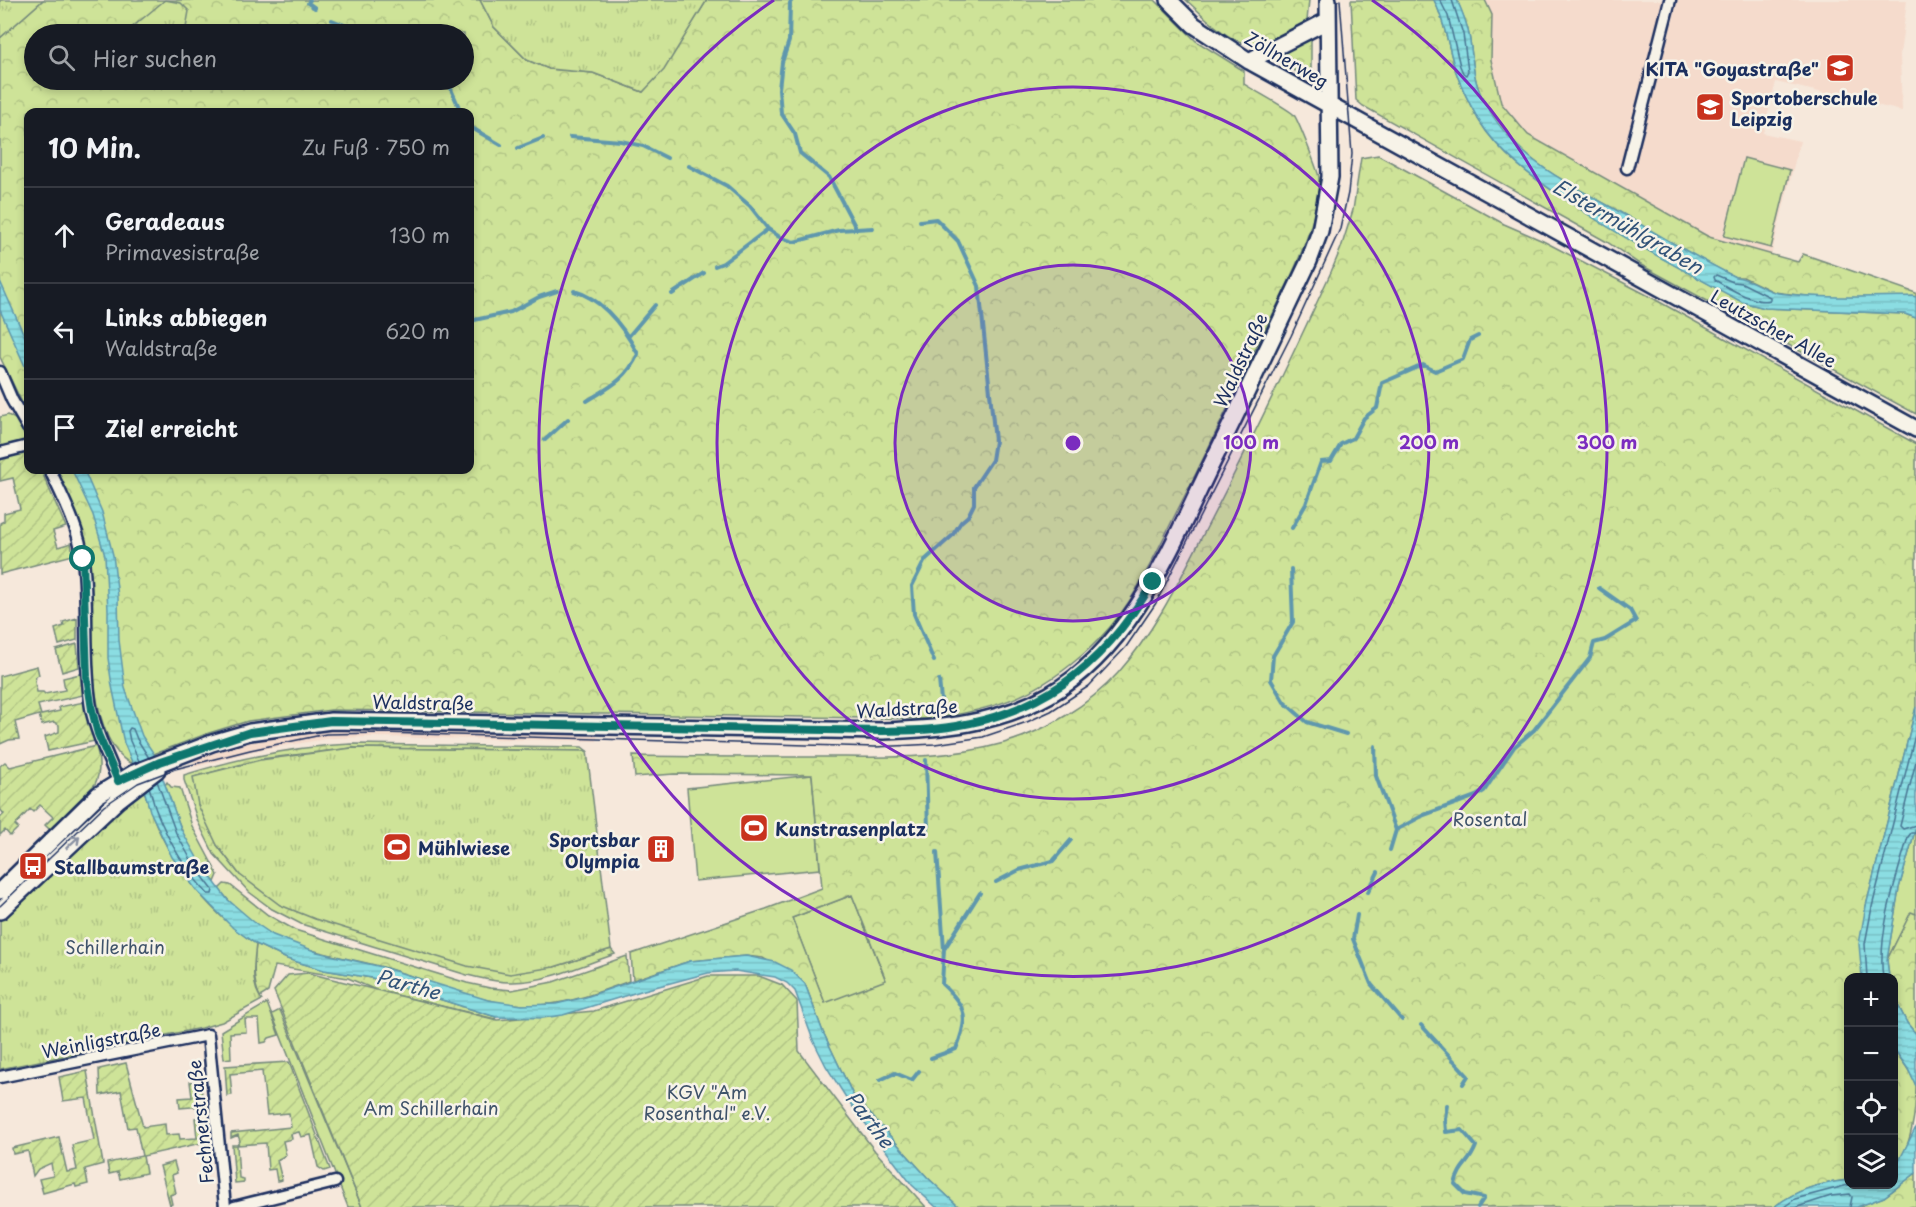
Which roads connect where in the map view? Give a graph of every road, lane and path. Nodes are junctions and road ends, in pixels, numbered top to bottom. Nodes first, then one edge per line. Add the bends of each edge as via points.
1 (1169, 0) edge
2 (1328, 0) edge
3 (1670, 0) edge
4 (1327, 21) junction
5 (1249, 61) junction
6 (1329, 107) junction
7 (1627, 168) dead end
8 (0, 372) edge
9 (12, 400) junction
10 (0, 403) edge
11 (24, 421) edge
12 (1916, 429) edge
13 (24, 447) edge
14 (0, 453) edge
15 (52, 474) edge
16 (136, 778) junction
17 (118, 781) junction
18 (0, 891) edge
19 (0, 911) edge
20 (208, 1035) joint
21 (0, 1077) edge
22 (335, 1182) dead end
23 (225, 1207) edge
24 (234, 1207) edge

1 - 5 main road, Zöllnerweg via 1194,25
2 - 4 main road, Waldstraße
3 - 7 street
4 - 5 main road
4 - 6 main road, Waldstraße
5 - 6 main road, Zöllnerweg
6 - 12 main road, Leutzscher Allee
6 - 16 main road, Waldstraße via 1330,177 1320,231 1309,261 1136,611 1098,656 1051,693 998,717 932,730 331,721 250,732 212,743
8 - 9 street
9 - 10 street
9 - 11 street
13 - 14 street
15 - 17 street via 70,512 83,559 87,677 92,710
16 - 17 main road, Waldstraße
19 -> 16 main road
17 - 18 main road, Waldstraße via 98,795
20 - 21 street, Weinligstraße
20 - 23 street, Fechnerstraße
22 - 24 street

